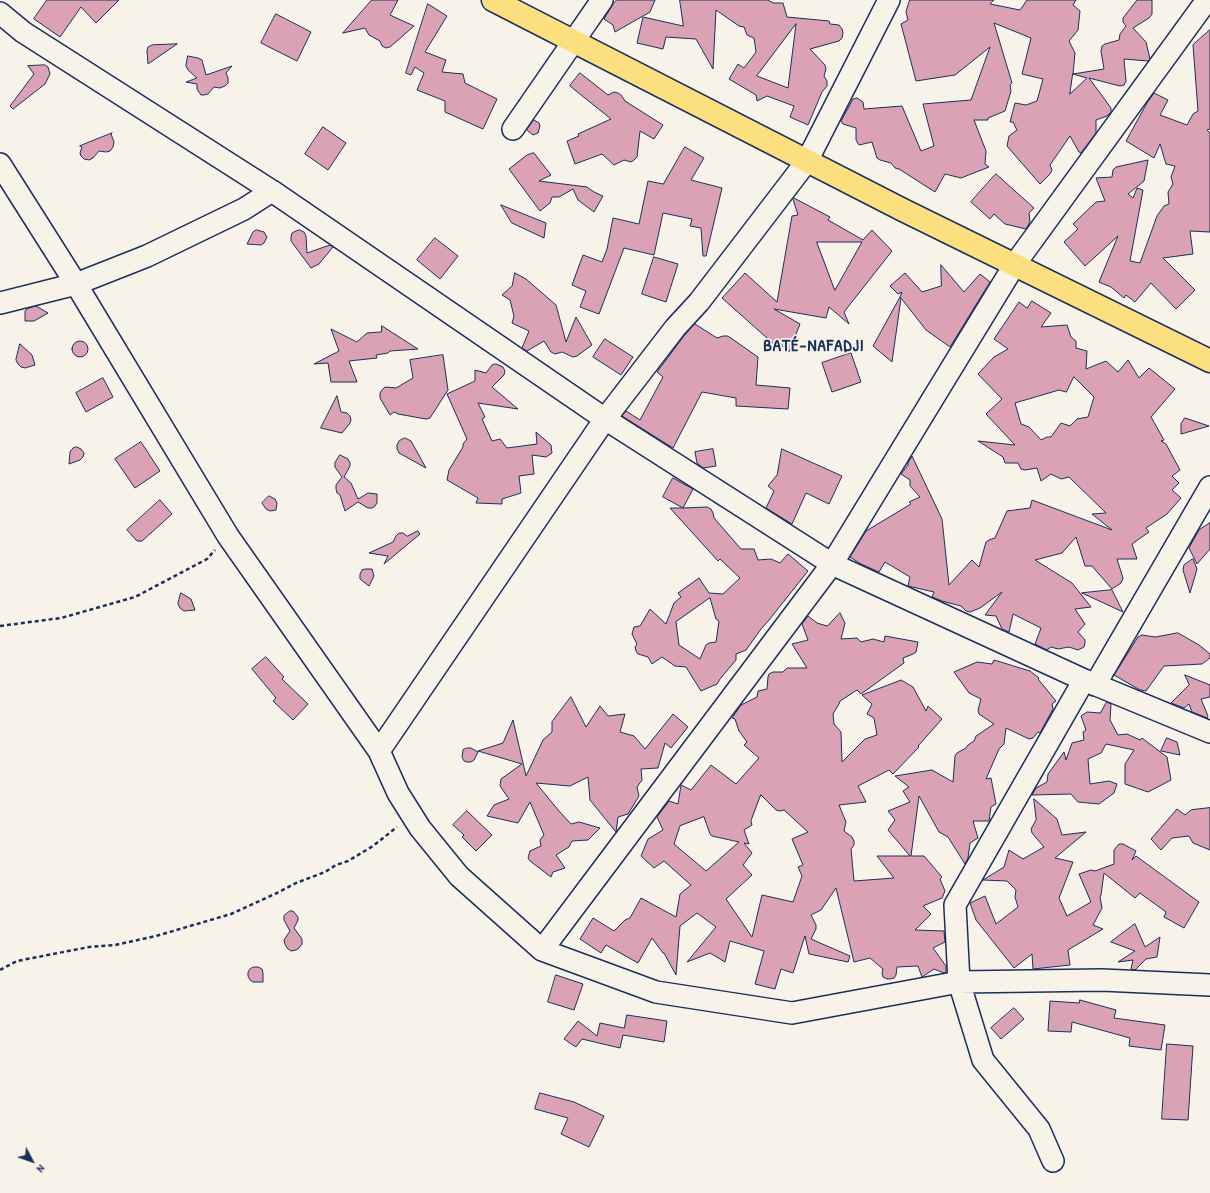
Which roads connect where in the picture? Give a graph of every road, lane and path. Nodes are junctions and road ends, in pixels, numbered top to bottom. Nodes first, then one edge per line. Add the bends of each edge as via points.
1 (494, 0) edge
2 (602, 0) edge
3 (889, 0) edge
4 (1207, 0) edge
5 (0, 13) edge
6 (573, 40) junction
7 (513, 129) dead end
8 (808, 161) junction
9 (0, 164) edge
10 (272, 191) junction
11 (1015, 264) junction
12 (76, 284) junction
13 (0, 303) edge
14 (1210, 361) edge
15 (605, 419) junction
16 (1210, 486) edge
17 (228, 536) junction
18 (832, 564) junction
19 (0, 626) edge
20 (1089, 682) junction
21 (1210, 732) edge
22 (379, 751) junction
23 (412, 816) junction
24 (542, 950) junction
25 (0, 970) edge
26 (959, 982) junction
27 (1210, 985) edge
28 (1053, 1161) dead end

1 - 6 highway
2 - 6 street
3 - 8 street
4 - 11 street
5 - 10 street via 23,32
6 - 7 street
6 - 8 highway
8 - 11 highway
8 - 15 street
9 - 12 street
10 - 12 street via 244,210 147,256
10 - 15 street
11 - 14 highway
11 - 18 street
12 - 13 street
12 - 17 street
15 - 18 street
15 - 22 street
16 - 20 street
17 - 19 path via 207,559 135,597 61,618
17 - 22 street
18 - 20 street
18 - 24 street
20 - 21 street
20 - 26 street via 956,905
22 - 23 street via 398,793
23 - 24 street via 436,850 459,876
23 - 25 path via 373,846 348,861 231,914 156,936 17,961
24 - 26 street via 656,992 792,1013
26 - 27 street via 1102,980
26 - 28 street via 983,1060 1039,1129

